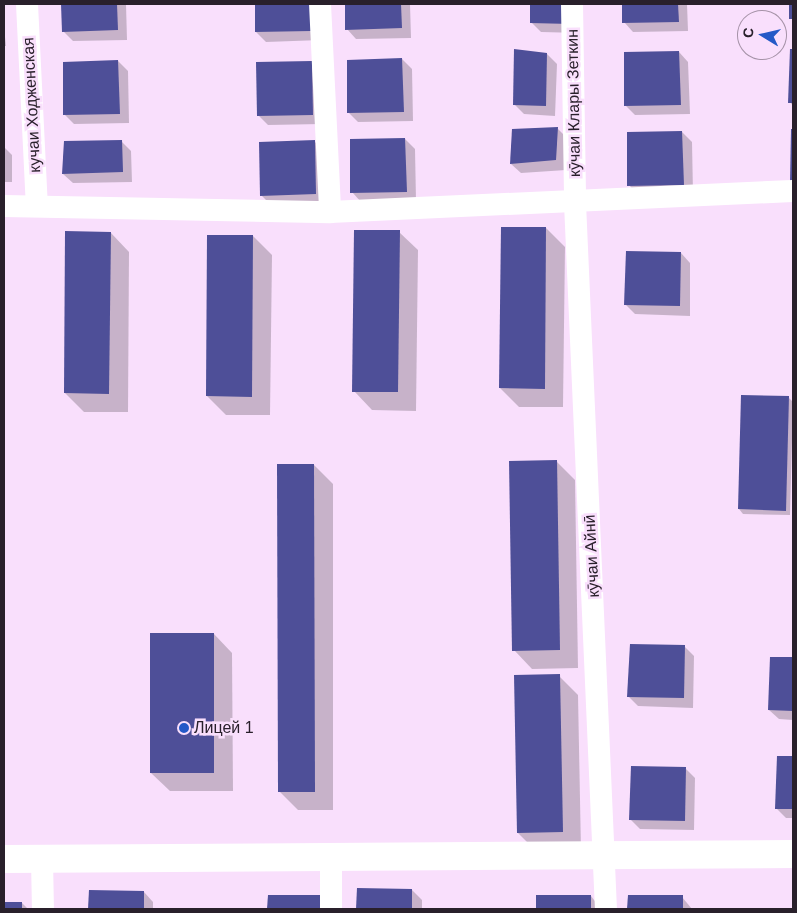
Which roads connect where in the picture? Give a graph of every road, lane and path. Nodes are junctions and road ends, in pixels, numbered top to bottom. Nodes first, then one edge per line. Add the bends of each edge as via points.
1 (27, 4) edge
2 (320, 4) edge
3 (572, 4) edge
4 (793, 191) edge
5 (575, 203) junction
6 (4, 206) edge
7 (37, 206) junction
8 (330, 212) junction
9 (793, 854) edge
10 (606, 857) junction
11 (331, 858) junction
12 (4, 859) edge
13 (42, 859) junction
14 (43, 909) edge
15 (331, 909) edge
16 (606, 909) edge

1 - 7 street, кучаи Ходженская
2 - 8 street
3 - 5 street, кӯчаи Клары Зеткин
4 - 5 street
5 - 8 street
5 - 10 street, кӯчаи Айнӣ
6 - 7 street
7 - 8 street
9 - 10 street
10 - 11 street
10 - 16 street, кӯчаи Айнӣ
11 - 13 street
11 - 15 street
12 - 13 street
13 - 14 street

